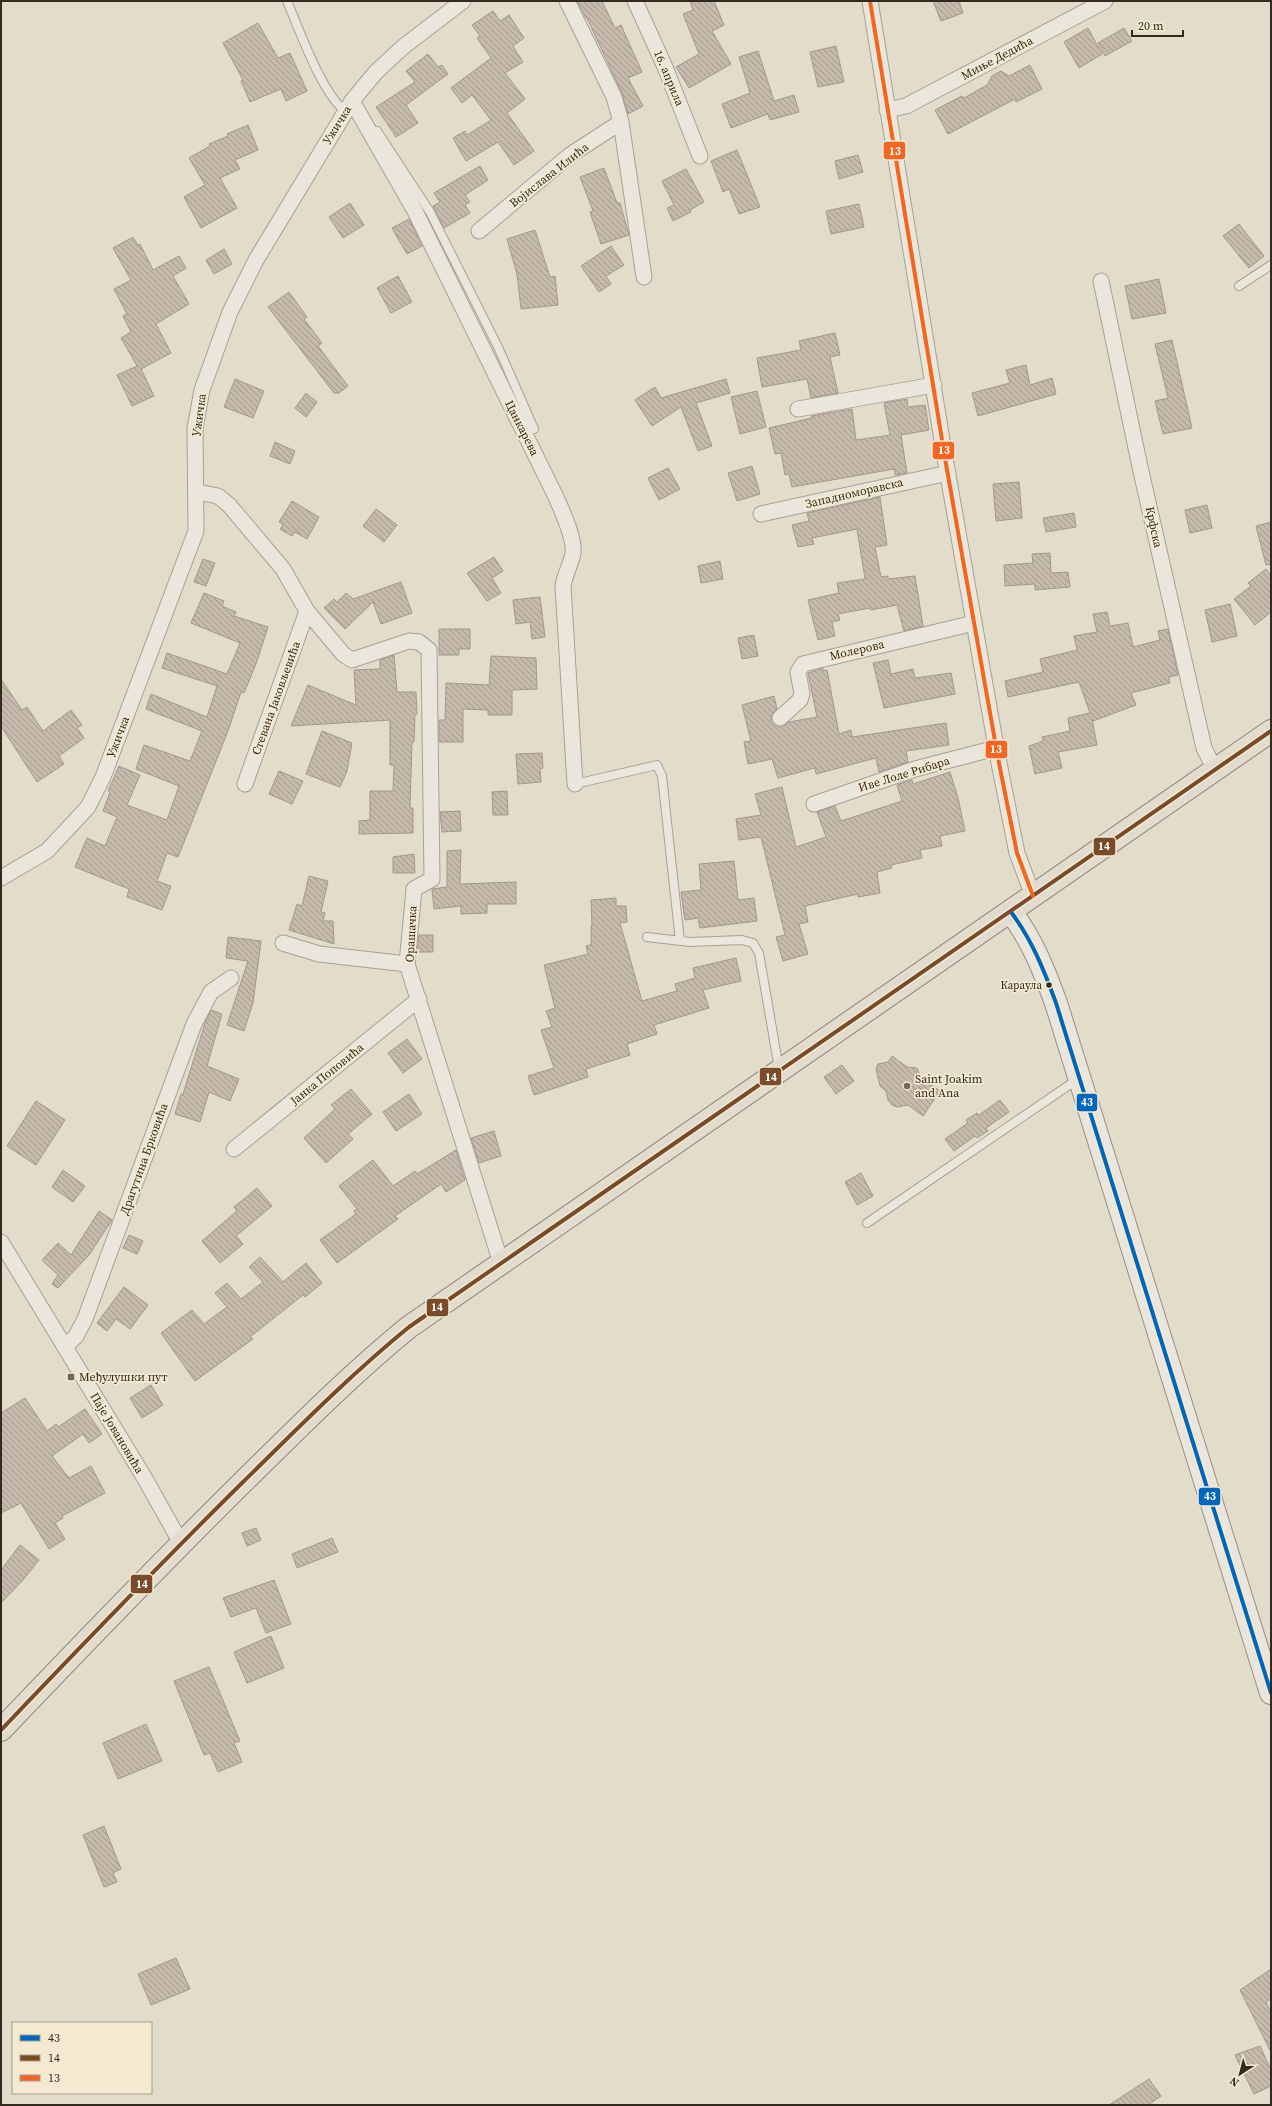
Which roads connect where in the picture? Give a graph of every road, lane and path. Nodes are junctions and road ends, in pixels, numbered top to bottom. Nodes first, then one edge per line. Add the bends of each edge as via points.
1 (287, 1) edge
2 (463, 1) edge
3 (567, 1) edge
4 (635, 1) edge
5 (870, 1) edge
6 (1105, 1) edge
7 (351, 103) junction
8 (887, 110) junction
9 (621, 122) junction
10 (700, 156) dead end
11 (479, 231) dead end
12 (1271, 265) edge
13 (644, 277) dead end
14 (1102, 281) dead end
15 (1239, 286) dead end
16 (934, 385) junction
17 (798, 409) dead end
18 (534, 430) dead end
19 (948, 472) junction
20 (197, 492) junction
21 (761, 514) dead end
22 (308, 611) junction
23 (974, 623) junction
24 (780, 718) dead end
25 (1271, 731) edge
26 (996, 748) junction
27 (1215, 770) junction
28 (245, 784) dead end
29 (575, 784) joint
30 (814, 804) dead end
31 (1, 878) edge
32 (1033, 896) junction
33 (1011, 912) junction
34 (647, 936) dead end
35 (680, 941) junction
36 (283, 943) dead end
37 (408, 964) junction
38 (231, 978) dead end
39 (419, 999) junction
40 (780, 1071) junction
41 (1078, 1079) junction
42 (234, 1149) dead end
43 (867, 1223) dead end
44 (1, 1242) edge
45 (501, 1263) junction
46 (65, 1347) junction
47 (181, 1544) junction
48 (1271, 1693) edge
49 (1, 1730) edge

1 - 7 lane via 334,101
2 - 7 street, Ужичка via 403,47 376,72
3 - 9 street via 614,97
4 - 10 street, 16. априла via 665,67
5 - 8 street
6 - 8 street, Миње Дедића via 906,106
7 - 18 lane via 430,212 498,347
7 - 20 street, Ужичка via 256,260 230,312 199,405 195,428
7 - 29 street, Цанкарева via 418,217 556,497 568,528 573,554 563,586
8 - 16 street
9 - 11 street, Војислава Илића via 570,155
9 - 13 street
12 - 15 lane
14 - 27 street, Крфска via 1144,483 1204,748
16 - 17 street
16 - 19 street
19 - 21 street, Западноморавска
19 - 23 street
20 - 22 street via 218,496 229,504 283,568
20 - 31 street, Ужичка via 196,531 103,777 88,807 47,851
22 - 28 street, Стевана Јаковљевића
22 - 37 street, Орашачка via 343,654 352,660 409,641 419,642 429,650 432,879 414,889
23 - 24 street, Молерова via 803,664 798,672 802,694 800,700
23 - 26 street
25 - 27 main road
26 - 30 street, Иве Лоле Рибара via 915,769
26 - 32 street via 1017,853
27 - 32 main road
29 - 35 lane via 657,765 662,776
32 - 33 main road
33 - 40 main road
33 - 41 street via 1036,951 1056,1003
34 - 35 lane
35 - 40 lane via 742,940 757,947
36 - 37 street via 319,954
37 - 39 street, Орашачка
38 - 46 street, Драгутина Брковића via 211,992 194,1024 85,1319 76,1336
39 - 42 street, Јанка Поповића
39 - 45 street, Орашачка
40 - 45 main road
41 - 43 lane
41 - 48 street
44 - 46 street, Паје Јовановића
45 - 47 main road via 431,1310 380,1351
46 - 47 street, Паје Јовановића
47 - 49 main road

